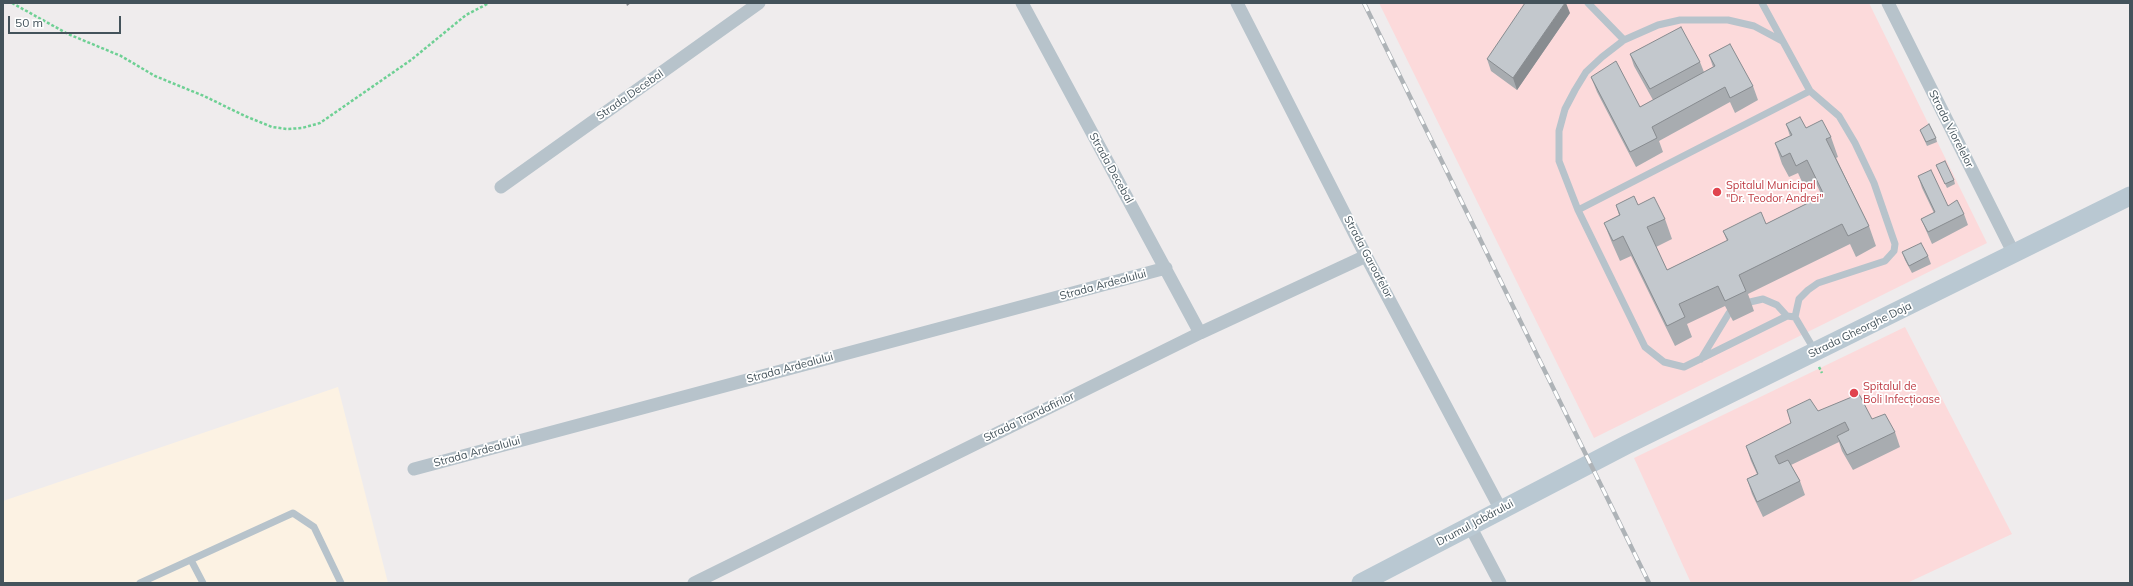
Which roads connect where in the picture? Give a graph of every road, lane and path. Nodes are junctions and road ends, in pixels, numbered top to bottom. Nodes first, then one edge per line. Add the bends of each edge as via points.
1 (12, 3) edge
2 (489, 3) edge
3 (759, 3) edge
4 (1022, 3) edge
5 (1237, 3) edge
6 (1588, 3) edge
7 (1762, 3) edge
8 (1888, 3) edge
9 (1624, 40) junction
10 (1782, 41) junction
11 (1810, 91) junction
12 (501, 186) dead end
13 (2130, 196) edge
14 (1578, 210) junction
15 (2014, 254) junction
16 (1366, 256) junction
17 (1166, 268) junction
18 (1750, 302) dead end
19 (1728, 313) edge
20 (1787, 316) junction
21 (1795, 317) junction
22 (1200, 333) junction
23 (1816, 352) junction
24 (1701, 359) junction
25 (1589, 463) joint
26 (414, 469) dead end
27 (1501, 510) junction
28 (1470, 526) junction
29 (191, 560) junction
30 (140, 583) edge
31 (203, 583) edge
32 (340, 583) edge
33 (694, 583) edge
34 (1361, 583) edge
35 (1500, 583) edge

1 - 2 path via 68,34 121,56 155,76 252,119 272,127 287,129 320,123 411,60 466,15
3 - 12 street, Strada Decebal
4 - 17 street, Strada Decebal
5 - 16 street, Strada Garoafelor
6 - 9 lane
7 - 10 lane
8 - 15 street, Strada Viorelelor
9 - 10 lane via 1658,25 1680,20 1728,20 1754,26
9 - 14 lane via 1586,72 1565,109 1559,131 1559,161
10 - 11 lane
11 - 14 lane
11 - 21 lane via 1839,116 1874,182 1896,244 1894,251 1885,261 1818,283 1808,290 1799,299
13 - 15 main road, Strada Gheorghe Doja
14 - 24 lane via 1646,347 1664,362 1684,367
15 - 23 main road, Strada Gheorghe Doja
16 - 22 street, Strada Trandafirilor
16 - 27 street, Strada Garoafelor
17 - 22 street, Strada Decebal
17 - 26 street, Strada Ardealului
18 - 20 lane via 1763,299 1777,305
19 - 24 lane
20 - 21 lane
20 - 24 lane
21 - 23 lane
22 - 33 street, Strada Trandafirilor
23 - 25 main road, Strada Gheorghe Doja
25 - 27 main road, Drumul Jabărului
27 - 28 main road, Drumul Jabărului
28 - 34 main road, Drumul Jabărului
28 - 35 street
29 - 30 lane
29 - 31 lane
29 - 32 lane via 293,513 314,527

